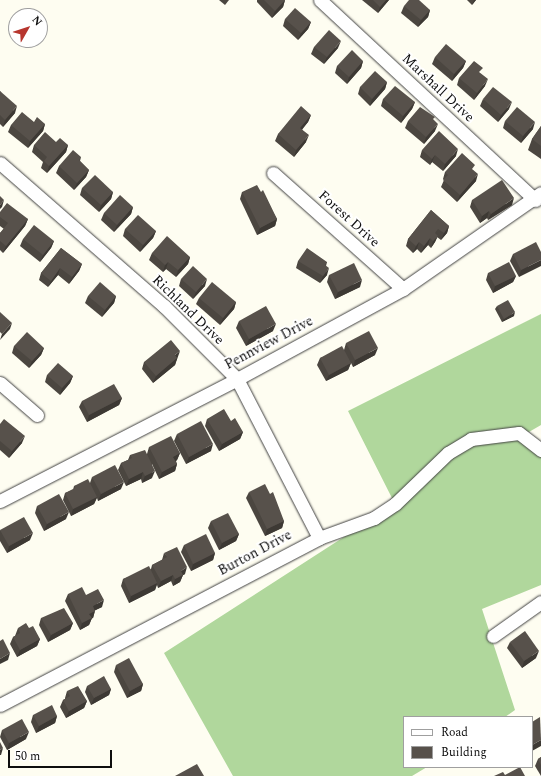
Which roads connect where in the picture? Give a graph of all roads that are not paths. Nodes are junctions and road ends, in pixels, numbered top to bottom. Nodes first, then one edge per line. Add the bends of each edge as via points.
1 (320, 0) edge
2 (0, 163) edge
3 (273, 173) dead end
4 (538, 196) edge
5 (403, 289) junction
6 (237, 379) junction
7 (0, 383) edge
8 (37, 415) dead end
9 (541, 450) edge
10 (0, 501) edge
11 (319, 538) junction
12 (541, 602) edge
13 (493, 636) dead end
14 (0, 705) edge

1 - 4 street, Marshall Drive
2 - 6 street, Richland Drive via 164,306
3 - 5 street, Forest Drive
4 - 5 street, Pennview Drive
5 - 6 street, Pennview Drive
6 - 10 street, Pennview Drive
6 - 11 street, Richland Drive
7 - 8 street
9 - 11 street, Burton Drive via 518,433 471,439 448,454 395,504 374,518
11 - 14 street, Burton Drive
12 - 13 street

